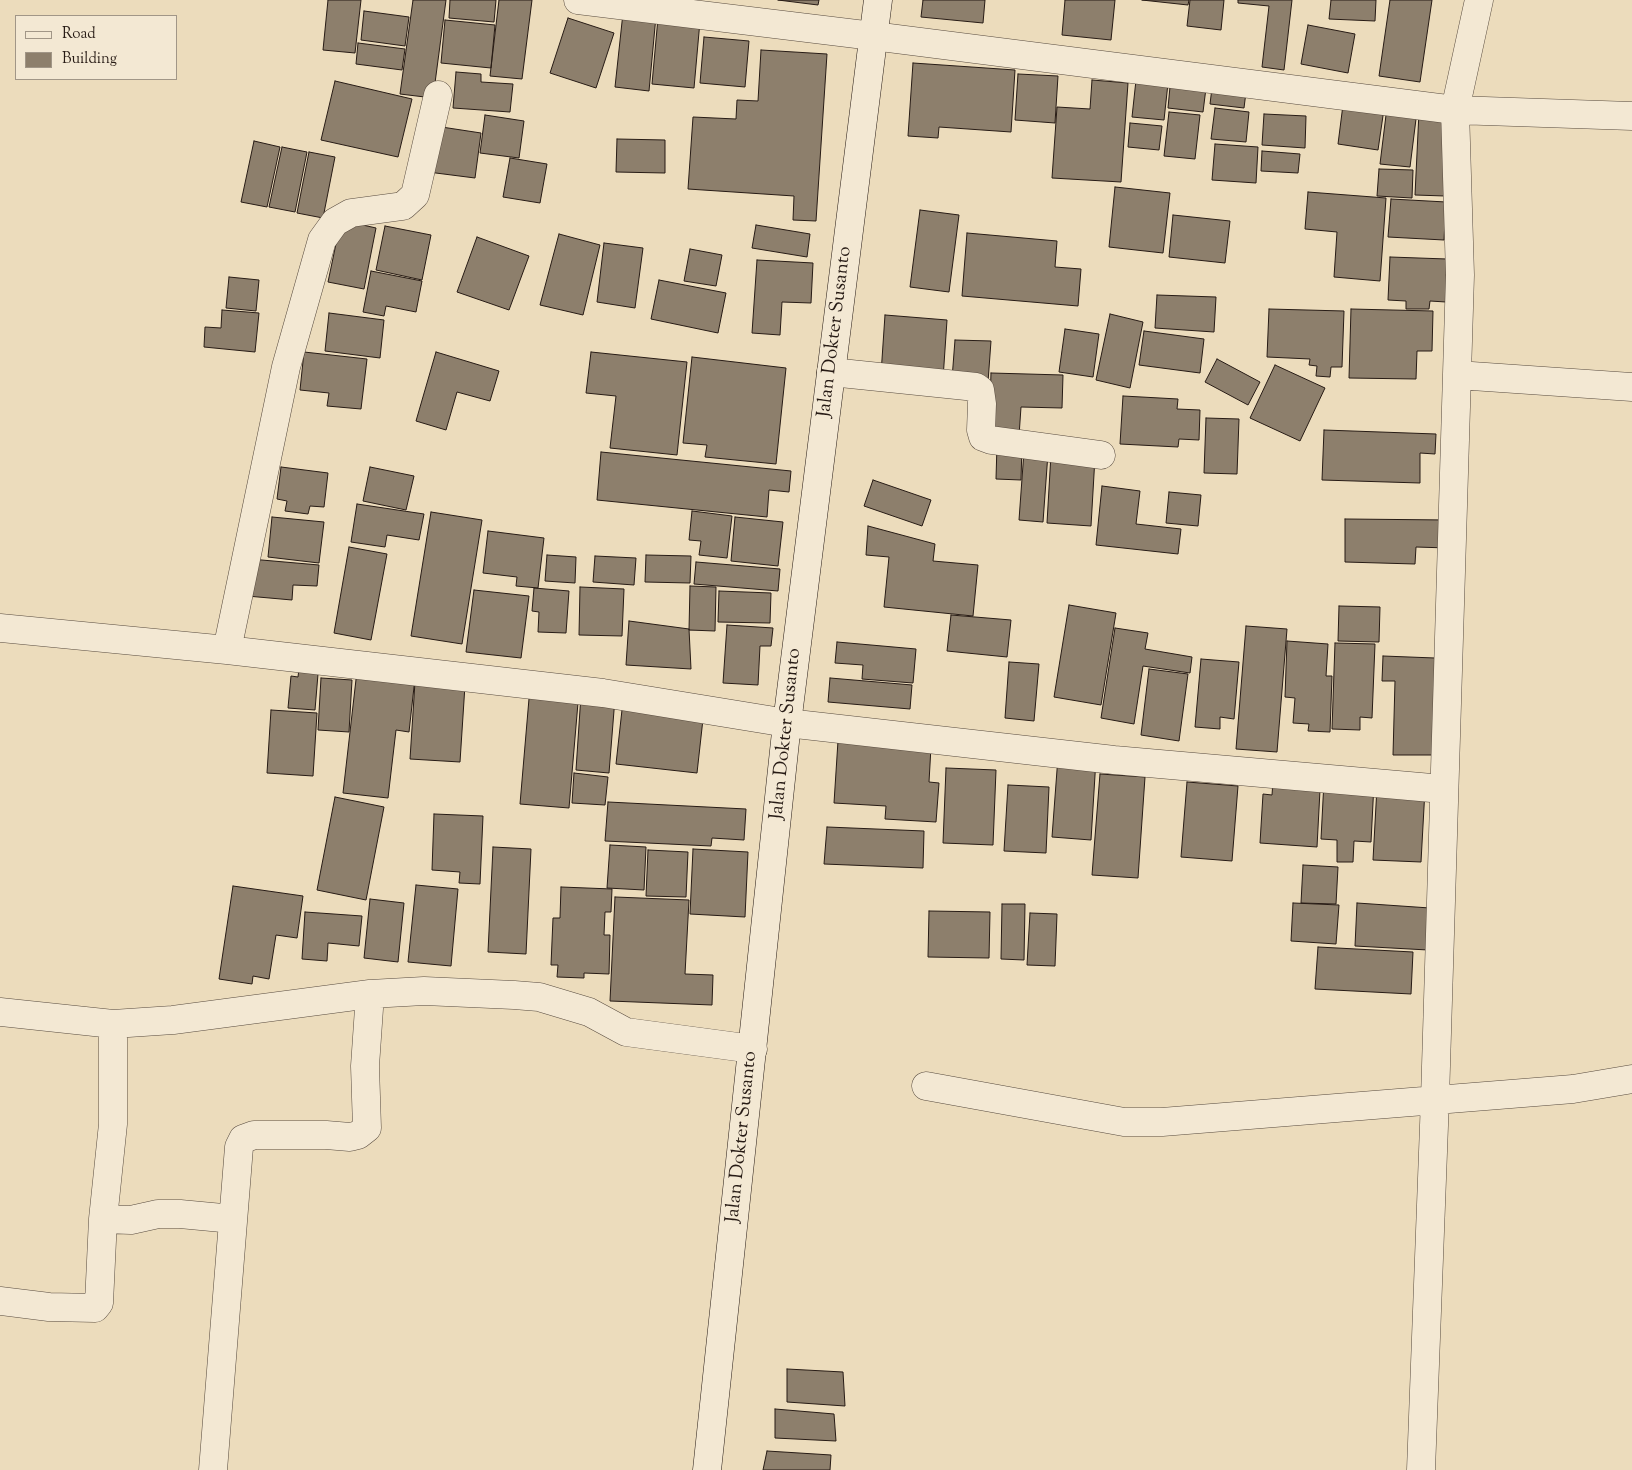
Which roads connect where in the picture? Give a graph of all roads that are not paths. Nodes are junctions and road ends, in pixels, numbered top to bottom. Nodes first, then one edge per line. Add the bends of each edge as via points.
1 (578, 0) edge
2 (878, 0) edge
3 (1479, 0) edge
4 (873, 36) junction
5 (438, 95) dead end
6 (1455, 110) junction
7 (1632, 116) edge
8 (831, 372) junction
9 (1457, 375) junction
10 (1632, 387) edge
11 (1101, 455) dead end
12 (0, 628) edge
13 (227, 650) junction
14 (787, 723) junction
15 (1444, 788) junction
16 (370, 994) junction
17 (0, 1012) edge
18 (113, 1024) junction
19 (753, 1049) junction
20 (1632, 1079) edge
21 (926, 1086) dead end
22 (1435, 1100) junction
23 (103, 1219) junction
24 (233, 1219) junction
25 (0, 1301) edge
26 (213, 1470) edge
27 (707, 1470) edge
28 (1421, 1470) edge

1 - 4 street
2 - 4 street, Jalan Dokter Susanto
3 - 6 street
4 - 6 street
4 - 8 street, Jalan Dokter Susanto
5 - 13 street via 415,195 403,206 351,213 336,222 322,240 286,367
6 - 7 street
6 - 9 street via 1460,275
8 - 11 street via 976,387 980,390 983,437
8 - 14 street, Jalan Dokter Susanto
9 - 10 street
9 - 15 street
12 - 13 street
13 - 14 street via 603,694
14 - 15 street via 1114,760
14 - 19 street, Jalan Dokter Susanto
15 - 22 street
16 - 18 street via 173,1020
16 - 19 street via 424,991 539,997 589,1012 626,1032
16 - 24 street via 365,1066 367,1128 350,1137 254,1134 243,1139
17 - 18 street
18 - 23 street via 113,1124
19 - 27 street, Jalan Dokter Susanto
20 - 22 street via 1573,1089
21 - 22 street via 1124,1122 1195,1120
22 - 28 street
23 - 24 street via 131,1220 158,1214
23 - 25 street via 99,1303 95,1308
24 - 26 street

